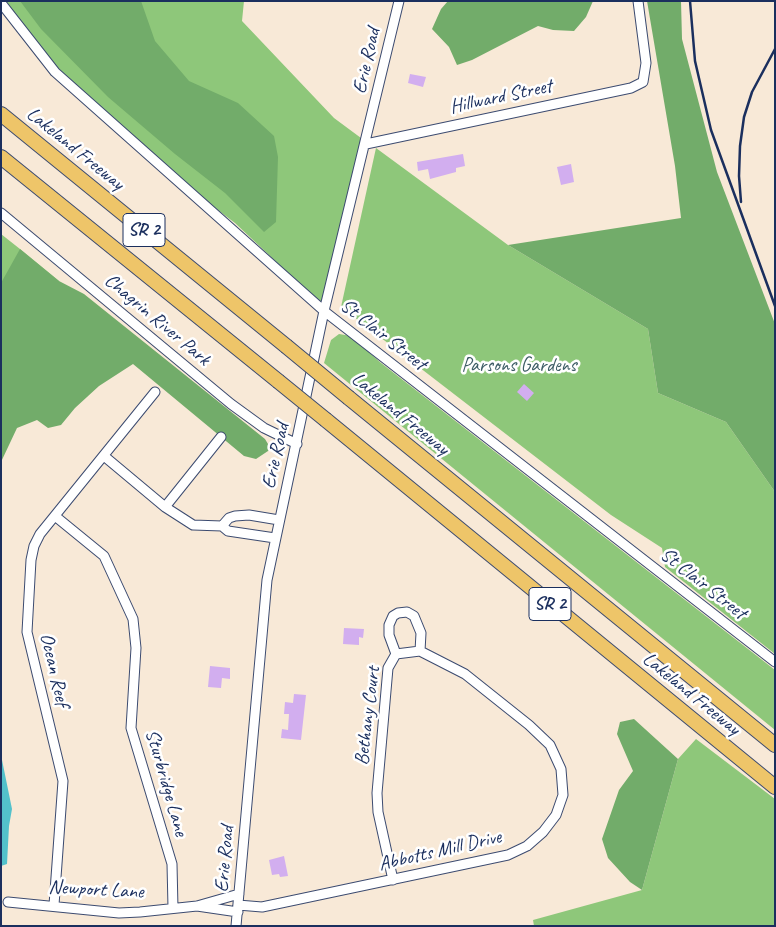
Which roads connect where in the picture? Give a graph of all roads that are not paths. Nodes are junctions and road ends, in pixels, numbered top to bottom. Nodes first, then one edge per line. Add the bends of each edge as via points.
1 (399, 1) edge
2 (638, 1) edge
3 (1, 2) edge
4 (1, 114) edge
5 (366, 144) junction
6 (1, 157) edge
7 (1, 212) edge
8 (324, 311) junction
9 (155, 392) dead end
10 (221, 437) dead end
11 (297, 444) junction
12 (104, 456) junction
13 (165, 507) junction
14 (55, 516) junction
15 (279, 520) junction
16 (222, 526) junction
17 (275, 538) junction
18 (420, 651) junction
19 (396, 654) junction
20 (775, 662) edge
21 (775, 745) edge
22 (775, 787) edge
23 (394, 880) junction
24 (239, 894) junction
25 (8, 902) dead end
26 (54, 905) junction
27 (197, 906) junction
28 (173, 908) junction
29 (238, 909) junction
30 (236, 926) edge

1 - 5 street, Erie Road
2 - 5 street, Hillward Street via 646,63 643,82 631,88
3 - 8 street, St Clair Street via 55,72
4 - 21 highway, Lakeland Freeway / SR 2, bridge
5 - 8 street, Erie Road
6 - 22 highway, Lakeland Freeway / SR 2, bridge
7 - 11 street, Chagrin River Park via 231,404 264,428
8 - 11 street, Erie Road
8 - 20 street, St Clair Street
9 - 12 street, Ocean Reef
10 - 13 street
11 - 15 street, Erie Road
12 - 13 street
12 - 14 street, Ocean Reef
13 - 16 street via 193,525
14 - 26 street, Ocean Reef via 34,546 26,632 63,781
14 - 28 street, Sturbridge Lane via 104,556 133,619 136,648 131,728 172,864
15 - 16 street via 235,516
15 - 17 street, Erie Road
16 - 17 street via 228,531
17 - 24 street, Erie Road via 262,622
18 - 19 street
18 - 19 street, Bethany Court via 418,622 407,612 398,613 389,625
18 - 23 street, Abbotts Mill Drive via 466,674 550,746 561,769 563,795 556,815 527,846 508,855
19 - 23 street, Bethany Court via 388,668 377,793 378,812
23 - 29 street, Abbotts Mill Drive
24 - 27 street, Newport Lane
24 - 29 street, Erie Road
25 - 26 street, Newport Lane
26 - 28 street, Newport Lane via 119,913
27 - 28 street, Newport Lane
27 - 29 street, Abbotts Mill Drive
29 - 30 street, Erie Road

